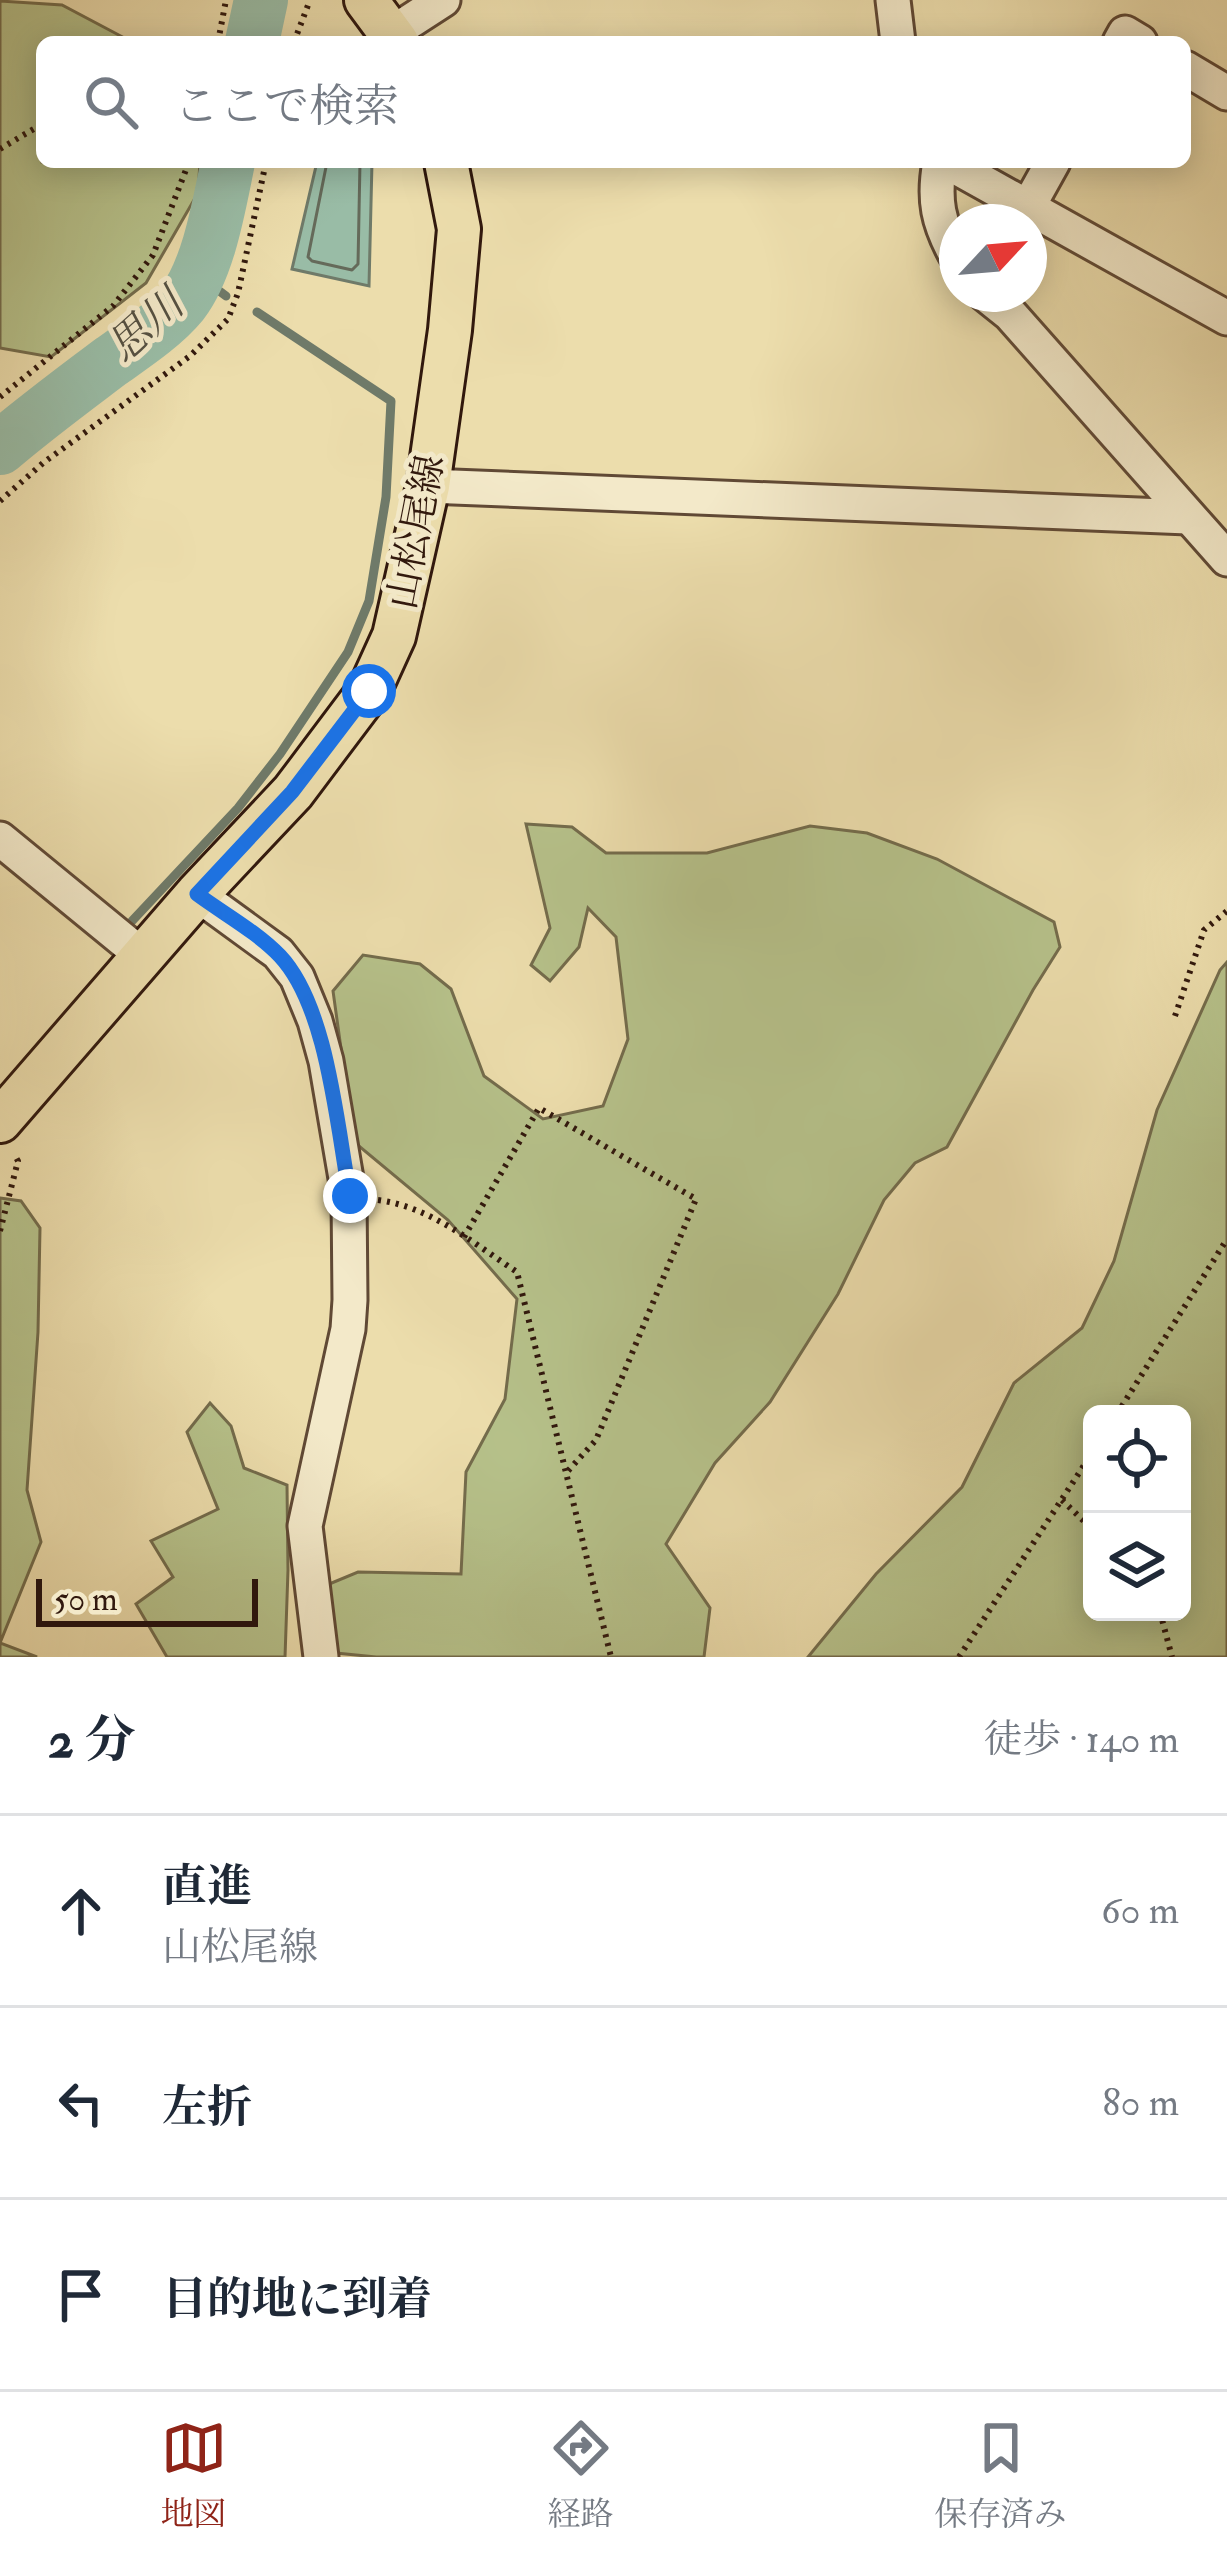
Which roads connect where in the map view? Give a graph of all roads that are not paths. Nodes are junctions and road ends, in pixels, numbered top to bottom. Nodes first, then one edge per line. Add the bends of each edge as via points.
1 (442, 0) edge
2 (892, 0) edge
3 (385, 25) edge
4 (897, 36) edge
5 (1191, 72) edge
6 (1227, 93) edge
7 (447, 168) edge
8 (942, 168) edge
9 (955, 168) edge
10 (1050, 168) edge
11 (1022, 204) edge
12 (1030, 204) edge
13 (939, 218) edge
14 (1047, 218) edge
15 (1008, 312) edge
16 (1227, 318) edge
17 (428, 486) junction
18 (1188, 517) junction
19 (1227, 560) edge
20 (0, 839) edge
21 (197, 894) junction
22 (144, 957) junction
23 (4, 1133) edge
24 (321, 1657) edge

1 - 3 street
2 - 4 street
5 - 6 street
7 - 17 main road, 山松尾線 via 459,229
8 - 13 street
9 - 11 street
10 - 12 street
14 - 16 street
15 - 18 street
17 - 18 street
17 - 21 main road, 山松尾線 via 394,636 369,691 292,792
18 - 19 street
20 - 22 street
21 - 22 main road, 山松尾線
21 - 24 street via 278,953 297,977 326,1061 350,1196 348,1329 305,1526
22 - 23 main road, 山松尾線

